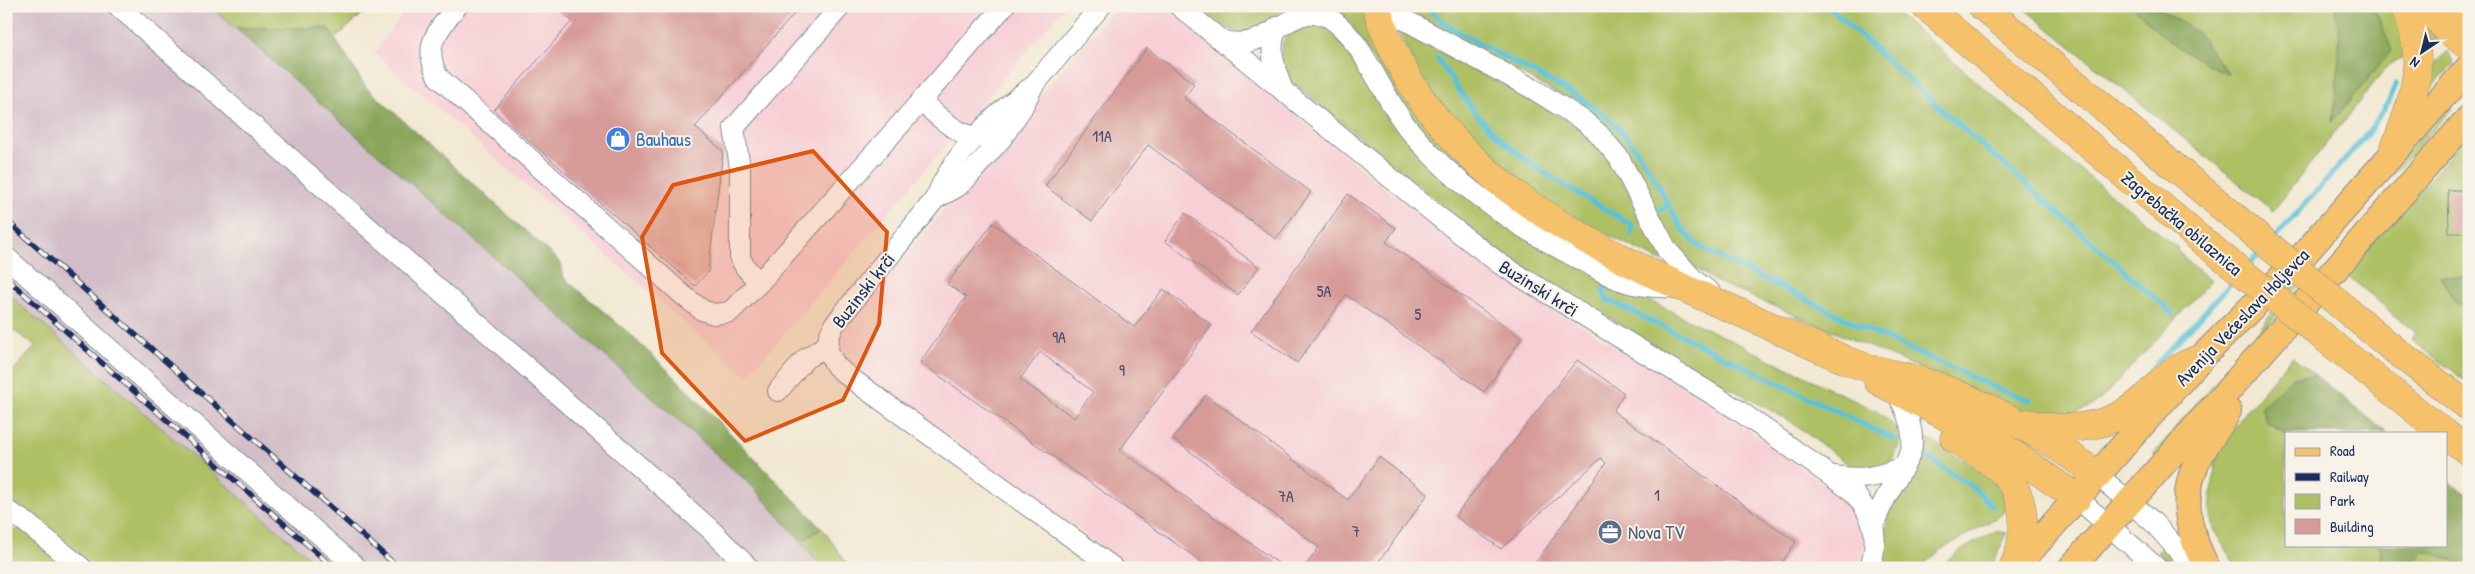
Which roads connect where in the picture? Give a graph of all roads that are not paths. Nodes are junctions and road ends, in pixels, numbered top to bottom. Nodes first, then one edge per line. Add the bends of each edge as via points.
1 (118, 6) edge
2 (457, 6) edge
3 (841, 6) edge
4 (1004, 6) edge
5 (1101, 6) edge
6 (1179, 6) edge
7 (1925, 6) edge
8 (1982, 6) edge
9 (2404, 6) edge
10 (2426, 6) edge
11 (2456, 6) edge
12 (1379, 12) edge
13 (2469, 23) edge
14 (1277, 27) junction
15 (1221, 40) junction
16 (2469, 47) edge
17 (2469, 67) edge
18 (1033, 86) junction
19 (1282, 88) junction
20 (921, 102) junction
21 (2469, 118) edge
22 (951, 129) junction
23 (976, 137) junction
24 (1002, 138) junction
25 (2393, 152) junction
26 (960, 154) junction
27 (957, 187) junction
28 (936, 199) junction
29 (6, 257) edge
30 (760, 283) junction
31 (1680, 287) junction
32 (1736, 311) junction
33 (827, 345) junction
34 (2200, 359) junction
35 (1850, 362) junction
36 (2234, 384) junction
37 (1895, 390) junction
38 (778, 391) dead end
39 (1925, 405) junction
40 (2469, 407) edge
41 (2004, 416) junction
42 (2442, 432) edge
43 (2448, 436) edge
44 (2469, 452) edge
45 (1901, 468) junction
46 (2097, 475) junction
47 (1832, 476) junction
48 (2077, 498) junction
49 (2130, 501) junction
50 (6, 510) edge
51 (1874, 524) junction
52 (2110, 524) junction
53 (82, 568) edge
54 (357, 568) edge
55 (749, 568) edge
56 (1114, 568) edge
57 (1870, 568) edge
58 (2014, 568) edge
59 (2071, 568) edge
60 (2157, 568) edge
61 (2194, 568) edge
62 (2207, 568) edge

1 - 55 street via 710,529
2 - 30 street via 435,34 430,48 431,64 438,78 702,310 714,314 730,312
3 - 30 street via 734,128 740,168 740,258
4 - 20 street
5 - 18 street, Buzinski krči
6 - 15 street, Buzinski krči
7 - 42 highway, Zagrebačka obilaznica, bridge via 2200,239
8 - 40 highway, Zagrebačka obilaznica, bridge via 2391,347
9 - 25 highway via 2414,32 2418,74
10 - 16 highway via 2444,27
11 - 13 highway
12 - 31 highway via 1396,55 1420,94 1446,130 1498,182 1557,223
12 - 32 street via 1535,90 1584,121 1619,158 1655,230 1677,263
14 - 15 street via 1250,42
14 - 19 street via 1271,54
14 - 31 street via 1304,11 1327,16 1354,41 1383,93 1407,127 1475,194 1555,247 1620,280 1645,287
15 - 19 street, Buzinski krči
17 - 25 main road, Avenija Većeslava Holjevca
18 - 23 street via 1000,112
18 - 24 street, Buzinski krči
19 - 47 street, Buzinski krči via 1500,264 1715,395
20 - 22 street
20 - 30 street
21 - 36 main road, Avenija Većeslava Holjevca
22 - 23 street
22 - 26 street
23 - 24 street
23 - 26 street
24 - 27 street, Buzinski krči
25 - 34 main road, Avenija Većeslava Holjevca via 2299,260
26 - 27 street via 962,170
26 - 28 street
27 - 28 street, Buzinski krči
28 - 33 street, Buzinski krči via 834,325
29 - 54 street
31 - 32 highway
32 - 35 highway
33 - 38 street via 805,359
33 - 56 street, Buzinski krči via 831,359 845,374
34 - 41 highway via 2168,373 2132,408 2097,425 2059,428
34 - 46 main road, Avenija Većeslava Holjevca
35 - 37 highway
35 - 41 highway via 1935,386
36 - 49 main road, Avenija Većeslava Holjevca
36 - 62 main road via 2231,407 2203,449 2188,487 2186,511 2189,528
37 - 39 highway
37 - 45 street via 1903,402 1911,432 1910,452
39 - 48 highway via 1996,442
39 - 58 highway via 1950,434 1996,466 2015,488 2021,501 2024,523
41 - 46 highway via 2048,440
43 - 44 highway, Zagrebačka obilaznica
45 - 47 street via 1874,478
45 - 51 street via 1885,495
46 - 48 main road, Avenija Većeslava Holjevca
46 - 49 street
47 - 51 street, Buzinski krči via 1862,501
48 - 52 street
48 - 58 main road, Avenija Većeslava Holjevca
49 - 52 main road, Avenija Većeslava Holjevca
49 - 61 street
50 - 53 street
51 - 57 street, Buzinski krči via 1876,539
52 - 59 main road, Avenija Većeslava Holjevca
52 - 60 street

